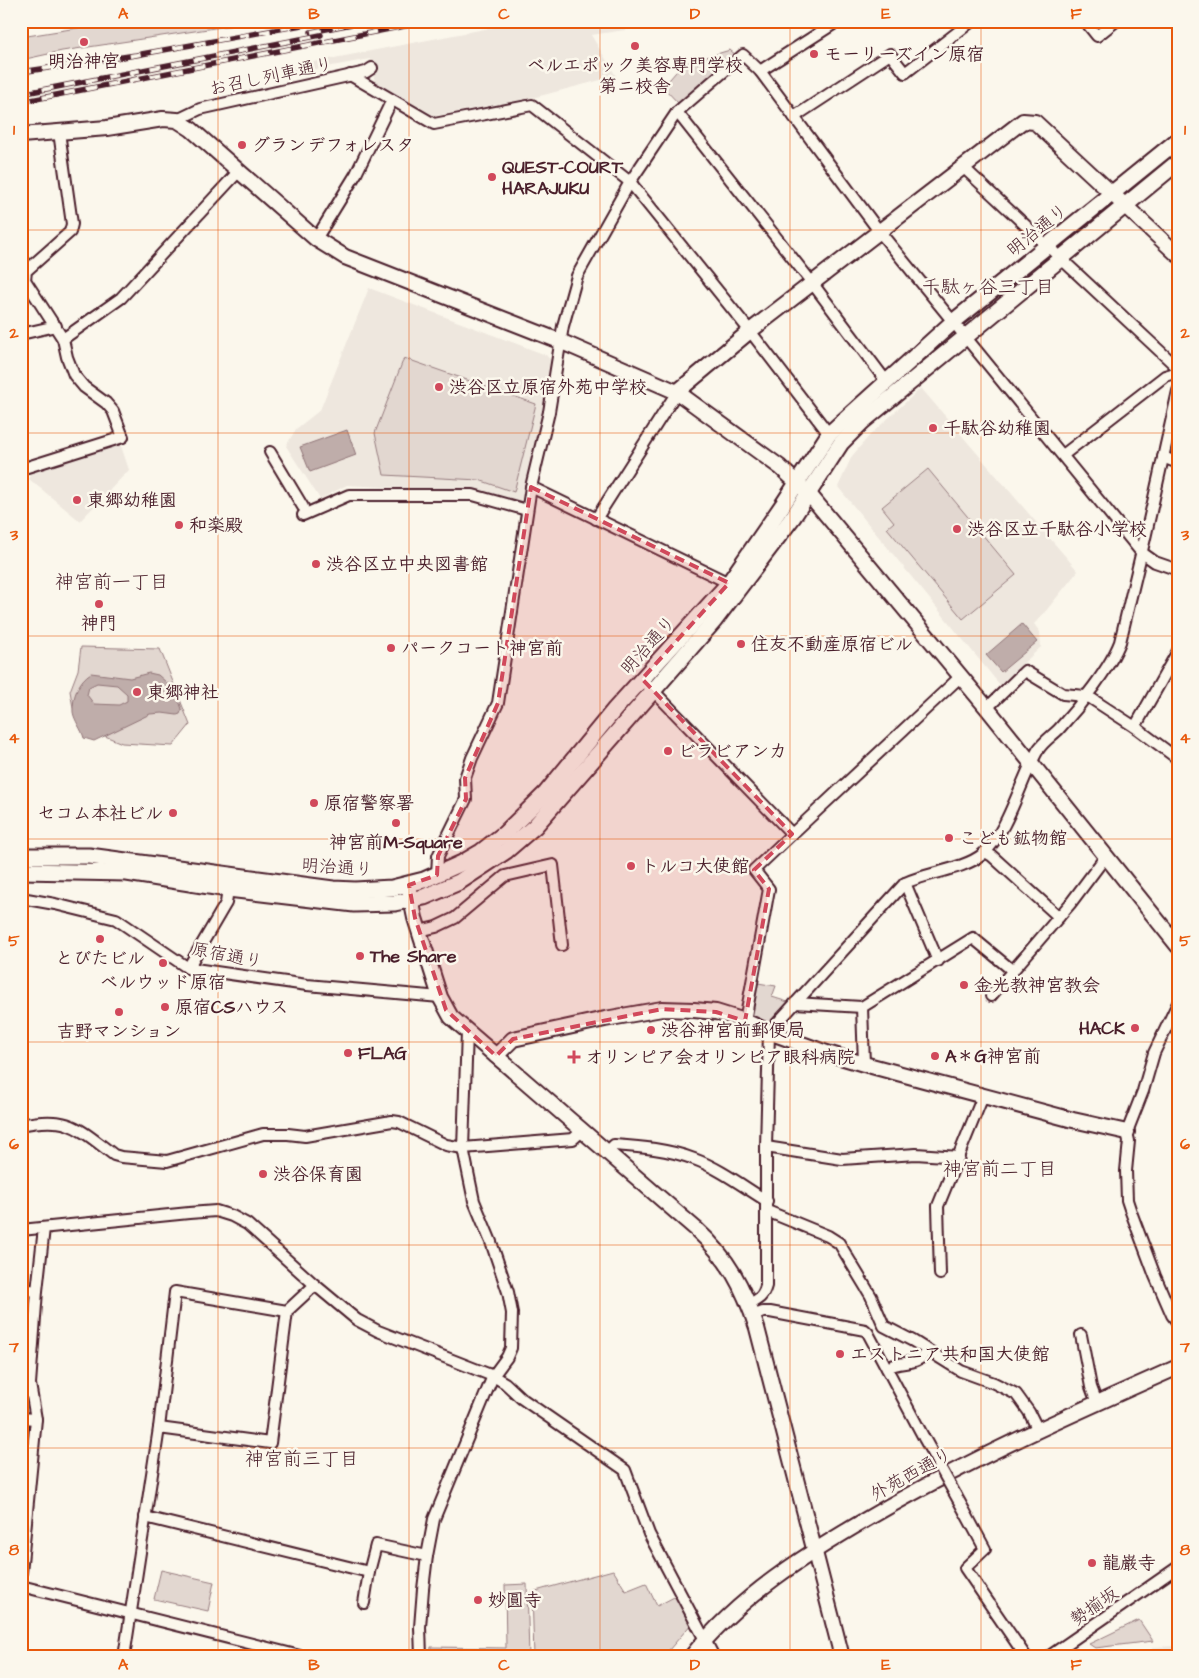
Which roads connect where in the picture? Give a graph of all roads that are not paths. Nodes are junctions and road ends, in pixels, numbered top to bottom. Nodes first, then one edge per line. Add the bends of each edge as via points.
1 (838, 21) edge
2 (972, 21) edge
3 (1085, 21) edge
4 (1116, 21) edge
5 (372, 68) dead end
6 (760, 71) junction
7 (350, 75) junction
8 (392, 100) junction
9 (677, 112) junction
10 (794, 118) junction
11 (177, 120) junction
12 (59, 132) junction
13 (21, 135) edge
14 (1178, 140) edge
15 (1178, 162) edge
16 (963, 167) junction
17 (238, 172) junction
18 (630, 182) junction
19 (1110, 194) junction
20 (1124, 206) junction
21 (880, 231) junction
22 (316, 239) junction
23 (1048, 246) junction
24 (1178, 255) edge
25 (1060, 258) junction
26 (812, 284) junction
27 (953, 322) junction
28 (56, 326) junction
29 (750, 331) junction
30 (21, 334) edge
31 (965, 336) junction
32 (64, 339) junction
33 (562, 342) junction
34 (1178, 368) edge
35 (1178, 372) edge
36 (886, 381) junction
37 (1178, 391) edge
38 (677, 392) junction
39 (829, 434) junction
40 (270, 452) dead end
41 (1063, 455) junction
42 (1163, 457) junction
43 (1178, 463) edge
44 (21, 469) edge
45 (797, 482) junction
46 (531, 487) junction
47 (809, 494) junction
48 (527, 510) junction
49 (596, 519) junction
50 (1140, 552) junction
51 (1178, 570) edge
52 (729, 583) junction
53 (1178, 650) edge
54 (961, 676) junction
55 (642, 679) junction
56 (654, 690) junction
57 (1085, 696) junction
58 (987, 708) junction
59 (1136, 727) junction
60 (1178, 759) edge
61 (1031, 763) junction
62 (792, 834) junction
63 (985, 852) junction
64 (21, 856) edge
65 (1106, 856) junction
66 (21, 870) edge
67 (438, 875) junction
68 (905, 883) junction
69 (409, 885) junction
70 (228, 889) junction
71 (21, 898) edge
72 (411, 901) junction
73 (1058, 917) junction
74 (419, 932) junction
75 (562, 945) dead end
76 (1178, 946) edge
77 (938, 961) junction
78 (188, 968) junction
79 (1013, 971) junction
80 (991, 996) dead end
81 (440, 997) junction
82 (795, 1003) junction
83 (1178, 1003) edge
84 (862, 1007) junction
85 (745, 1021) junction
86 (467, 1032) junction
87 (769, 1032) junction
88 (496, 1056) junction
89 (864, 1064) junction
90 (983, 1096) junction
91 (21, 1125) edge
92 (582, 1131) junction
93 (1127, 1132) junction
94 (766, 1147) junction
95 (462, 1148) junction
96 (607, 1152) junction
97 (959, 1157) junction
98 (767, 1206) junction
99 (44, 1228) junction
100 (21, 1230) edge
101 (940, 1274) dead end
102 (315, 1285) junction
103 (21, 1289) edge
104 (37, 1291) junction
105 (751, 1310) junction
106 (287, 1311) junction
107 (1178, 1323) edge
108 (1081, 1335) dead end
109 (928, 1350) junction
110 (887, 1368) junction
111 (1178, 1368) edge
112 (493, 1376) junction
113 (1096, 1403) junction
114 (21, 1418) edge
115 (36, 1419) junction
116 (159, 1428) junction
117 (1038, 1430) junction
118 (146, 1516) junction
119 (814, 1552) junction
120 (426, 1556) junction
121 (1178, 1567) edge
122 (369, 1572) junction
123 (21, 1573) edge
124 (21, 1586) edge
125 (364, 1603) dead end
126 (132, 1614) junction
127 (704, 1639) junction
128 (1051, 1655) edge
129 (124, 1657) edge
130 (304, 1657) edge
131 (420, 1657) edge
132 (691, 1657) edge
133 (714, 1657) edge
134 (842, 1657) edge
135 (1026, 1657) edge

1 - 6 street
2 - 10 street via 905,73 890,54
3 - 4 street via 1097,36
5 - 7 street, お召し列車通り
6 - 9 street via 743,55
6 - 10 street
7 - 8 street
7 - 11 street, お召し列車通り via 220,103
8 - 18 street via 434,124 532,105
8 - 22 street via 356,174
9 - 18 street
9 - 26 street
10 - 21 street
11 - 12 street
11 - 17 street
12 - 13 street
12 - 28 street via 72,224 70,232 25,275 25,280
14 - 19 main road, 明治通り
15 - 20 main road, 明治通り
16 - 19 street via 1023,121 1035,122
16 - 21 street
16 - 23 street
17 - 22 street
17 - 32 street via 121,298
18 - 29 street
18 - 33 street via 577,276 563,326
19 - 20 street
19 - 23 main road, 明治通り
20 - 24 street
20 - 25 main road, 明治通り
21 - 26 street
21 - 27 street
22 - 33 street via 345,257
23 - 25 street
23 - 27 main road, 明治通り
25 - 31 main road, 明治通り
25 - 34 street
26 - 29 street
26 - 36 street
27 - 31 street
27 - 36 main road, 明治通り
28 - 30 street
28 - 32 street
29 - 38 street
29 - 39 street
31 - 41 street
31 - 47 main road, 明治通り via 841,443
32 - 44 street via 74,375 113,411 123,437
33 - 38 street
33 - 46 street
35 - 41 street via 1165,376
36 - 39 main road, 明治通り
37 - 42 street
38 - 45 street
38 - 49 street
39 - 45 main road, 明治通り
40 - 48 street via 303,511 349,495 473,495
41 - 50 street
42 - 43 street
42 - 50 street
45 - 47 street
45 - 52 main road, 明治通り
46 - 48 street
46 - 49 street
47 - 54 street
47 - 56 main road, 明治通り via 714,621
48 - 67 street via 498,703 465,778 466,800 438,856
49 - 52 street
50 - 51 street via 1155,562
50 - 57 street via 1114,656
52 - 55 main road, 明治通り
53 - 59 street
54 - 58 street
54 - 62 street
55 - 56 street
55 - 67 main road, 明治通り via 546,793 520,819 481,852
56 - 62 street
56 - 72 main road, 明治通り via 535,826 474,873
57 - 58 street via 1063,694 1025,671
57 - 59 street
57 - 61 street
58 - 61 street
59 - 60 street
61 - 63 street via 997,837
61 - 65 street
62 - 85 street via 754,870 769,889
63 - 68 street via 959,865
63 - 73 street
64 - 69 main road, 明治通り via 89,856 334,889
65 - 73 street
65 - 76 street
66 - 70 main road, 明治通り via 127,874
67 - 69 main road, 明治通り
68 - 77 street
68 - 82 street
69 - 72 street
70 - 72 main road, 明治通り via 354,904
70 - 78 street via 226,902
71 - 78 street, 原宿通り via 116,919
72 - 74 street
73 - 79 street
74 - 75 street via 455,918 505,876 553,865
74 - 81 street
77 - 79 street via 973,938
77 - 84 street
78 - 81 street, 原宿通り via 306,985
79 - 80 street
81 - 86 street via 451,1017
82 - 84 street
82 - 87 street
83 - 93 street via 1154,1053
84 - 89 street
85 - 87 street
85 - 88 street via 716,1012 662,1009 513,1039
86 - 88 street
86 - 95 street
87 - 89 street
87 - 94 street
88 - 92 street
89 - 90 street
90 - 93 street
90 - 97 street
91 - 95 street via 53,1121 65,1123 75,1126 114,1155 160,1161 263,1134 305,1136 392,1121
92 - 95 street via 574,1139
92 - 96 street
93 - 107 street via 1128,1200 1144,1249
94 - 97 street via 842,1159 916,1154
94 - 98 street
95 - 112 street via 474,1201 494,1250 512,1313 511,1348
96 - 98 street via 614,1145 647,1147 694,1159 737,1182
96 - 105 street via 711,1243 726,1261
97 - 101 street via 938,1206
98 - 105 street via 766,1286 764,1295
98 - 109 street via 838,1243 871,1296 884,1326
99 - 100 street
99 - 102 street via 216,1212 247,1224
99 - 104 street
102 - 106 street
102 - 112 street via 357,1320 378,1331
103 - 104 street
104 - 115 street via 30,1384
105 - 110 street via 865,1330
105 - 119 street
106 - 116 street via 270,1443
106 - 116 street via 175,1292
108 - 113 street
109 - 110 street via 919,1360
109 - 117 street via 961,1371 1016,1394
110 - 135 street, bridge via 985,1549 965,1568
111 - 113 street, 外苑西通り
112 - 120 street via 434,1519
112 - 127 street via 625,1470 649,1534
113 - 117 street, 外苑西通り
114 - 115 street
115 - 123 street
116 - 118 street
117 - 119 street, 外苑西通り via 911,1494
118 - 122 street
118 - 126 street
119 - 127 street, 外苑西通り via 750,1596
119 - 134 street
120 - 122 street via 376,1545
120 - 131 street
121 - 128 street, 勢揃坂
122 - 125 street
124 - 126 street
126 - 129 street
126 - 130 street
127 - 132 street, 外苑西通り
127 - 133 street

